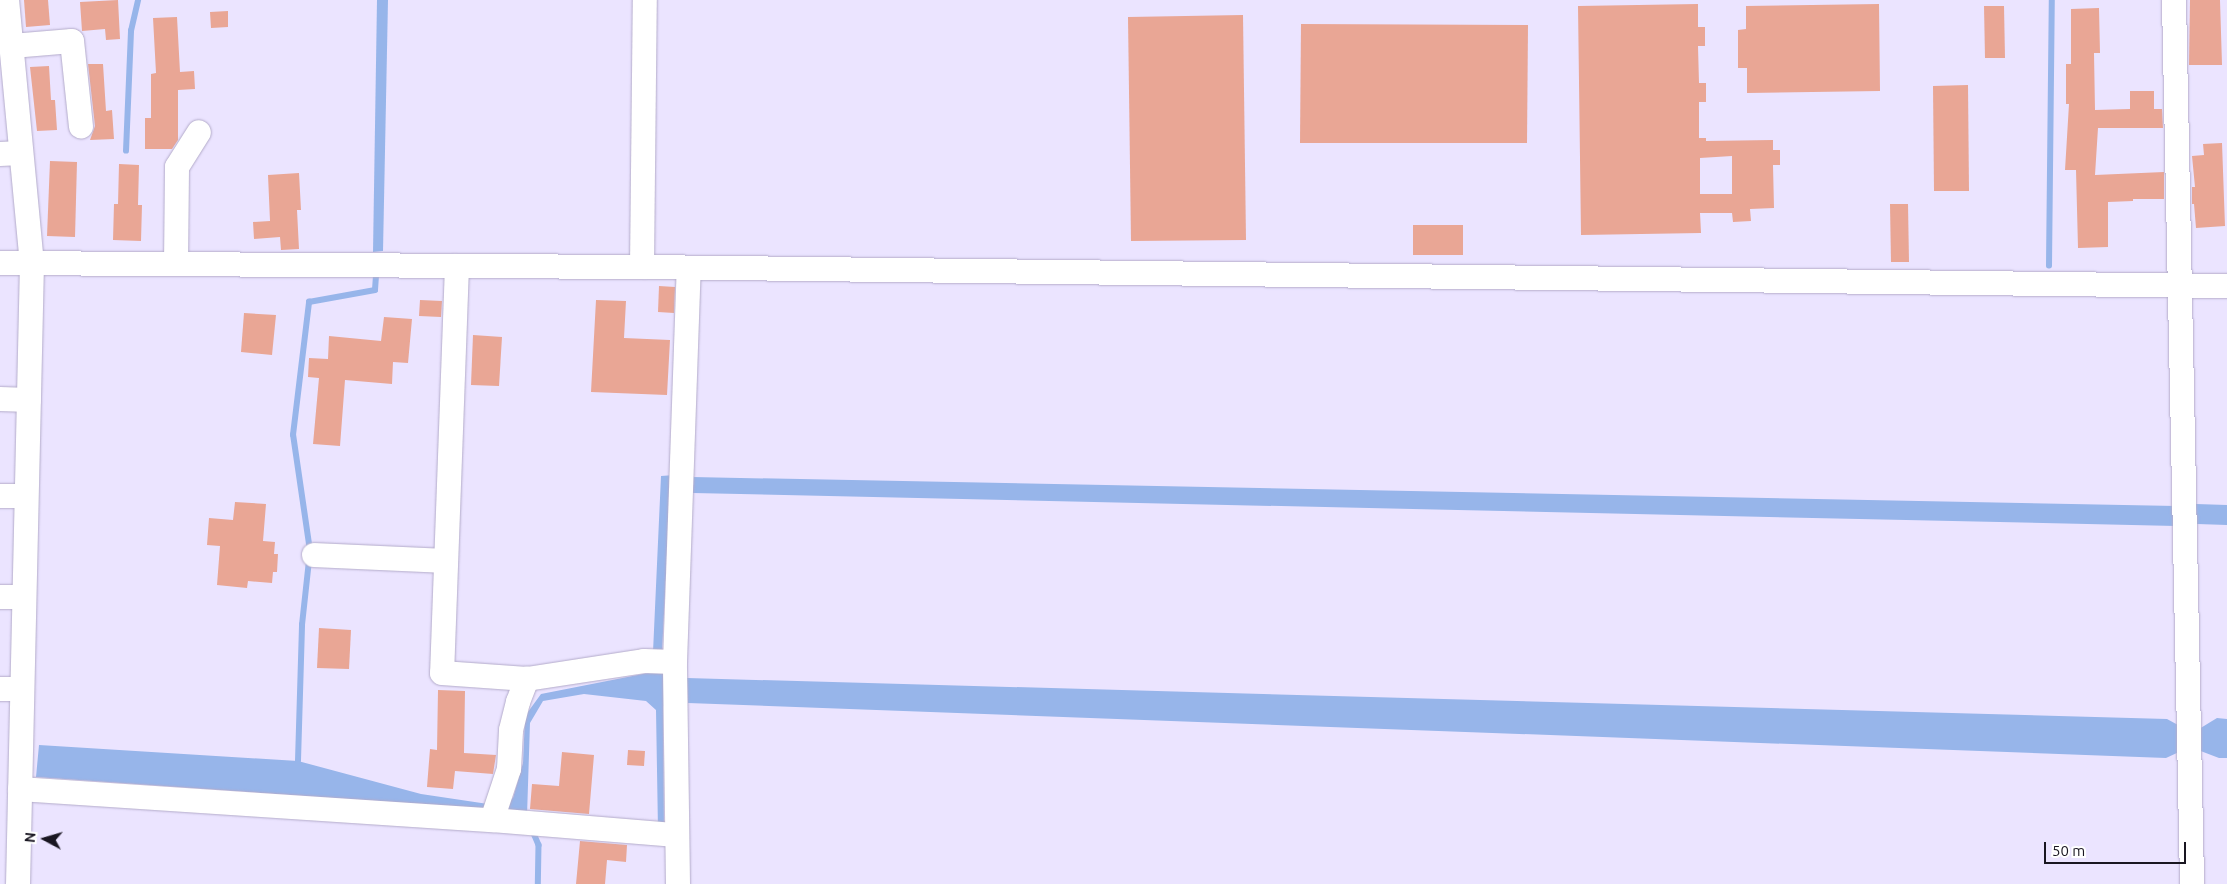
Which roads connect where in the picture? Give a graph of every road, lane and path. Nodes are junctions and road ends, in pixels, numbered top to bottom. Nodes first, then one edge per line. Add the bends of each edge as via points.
1 (7, 0) edge
2 (2174, 0) edge
3 (645, 1) edge
4 (7, 43) edge
5 (80, 127) dead end
6 (199, 132) dead end
7 (10, 154) edge
8 (32, 262) junction
9 (0, 263) edge
10 (176, 264) junction
11 (456, 266) junction
12 (642, 267) junction
13 (689, 268) junction
14 (2180, 286) junction
15 (2227, 286) edge
16 (0, 399) edge
17 (29, 400) junction
18 (0, 496) edge
19 (26, 496) junction
20 (314, 555) dead end
21 (446, 561) junction
22 (0, 597) edge
23 (24, 597) junction
24 (675, 662) junction
25 (527, 679) junction
26 (11, 689) edge
27 (20, 789) junction
28 (492, 820) junction
29 (676, 835) junction
30 (18, 884) edge
31 (678, 884) edge
32 (2192, 884) edge

1 - 4 street
2 - 14 street
3 - 12 street
4 - 5 street via 72,41
4 - 7 street
6 - 10 street via 177,167
7 - 8 street
8 - 9 street
8 - 10 street
8 - 17 street
10 - 11 street
11 - 12 street
11 - 21 street
12 - 13 street
13 - 14 street
13 - 24 street
14 - 15 street
14 - 32 street
16 - 17 street
17 - 19 street
18 - 19 street
19 - 23 street
20 - 21 street
21 - 25 street via 442,673
22 - 23 street
23 - 26 street
24 - 25 street via 644,661
24 - 29 street
25 - 28 street via 511,730 509,769
26 - 27 street
27 - 28 street
27 - 30 street
28 - 29 street
29 - 31 street

